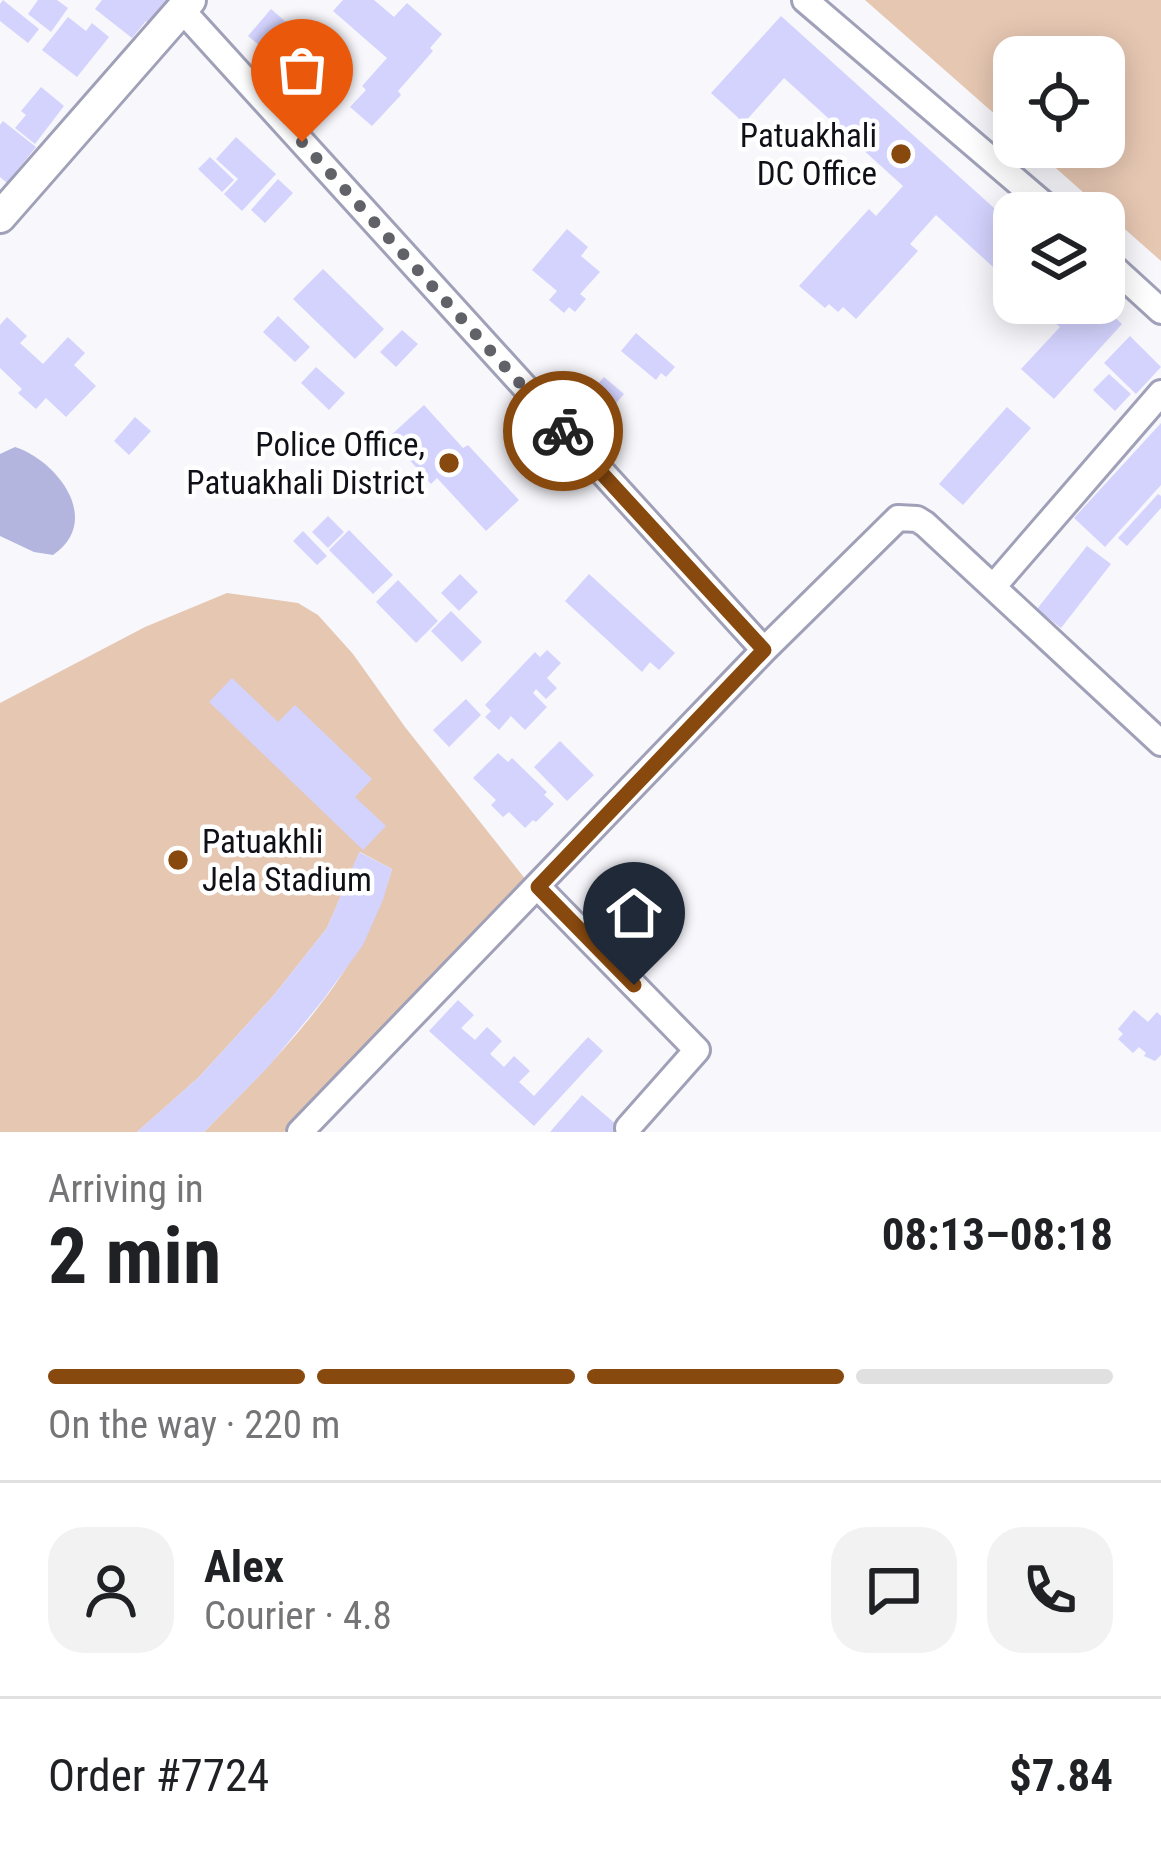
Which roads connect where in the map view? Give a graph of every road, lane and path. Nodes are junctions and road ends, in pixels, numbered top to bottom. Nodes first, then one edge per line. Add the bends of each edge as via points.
1 (805, 0) edge
2 (186, 4) edge
3 (1029, 192) edge
4 (0, 217) edge
5 (1125, 278) edge
6 (1161, 311) edge
7 (1161, 393) edge
8 (993, 587) junction
9 (764, 650) junction
10 (1161, 743) edge
11 (538, 887) junction
12 (628, 1128) dead end
13 (300, 1132) edge

1 - 3 street
2 - 4 street
2 - 9 street
5 - 6 street
7 - 8 street
8 - 9 street via 925,524 903,516
8 - 10 street
9 - 11 street
11 - 12 street via 697,1050
11 - 13 street

